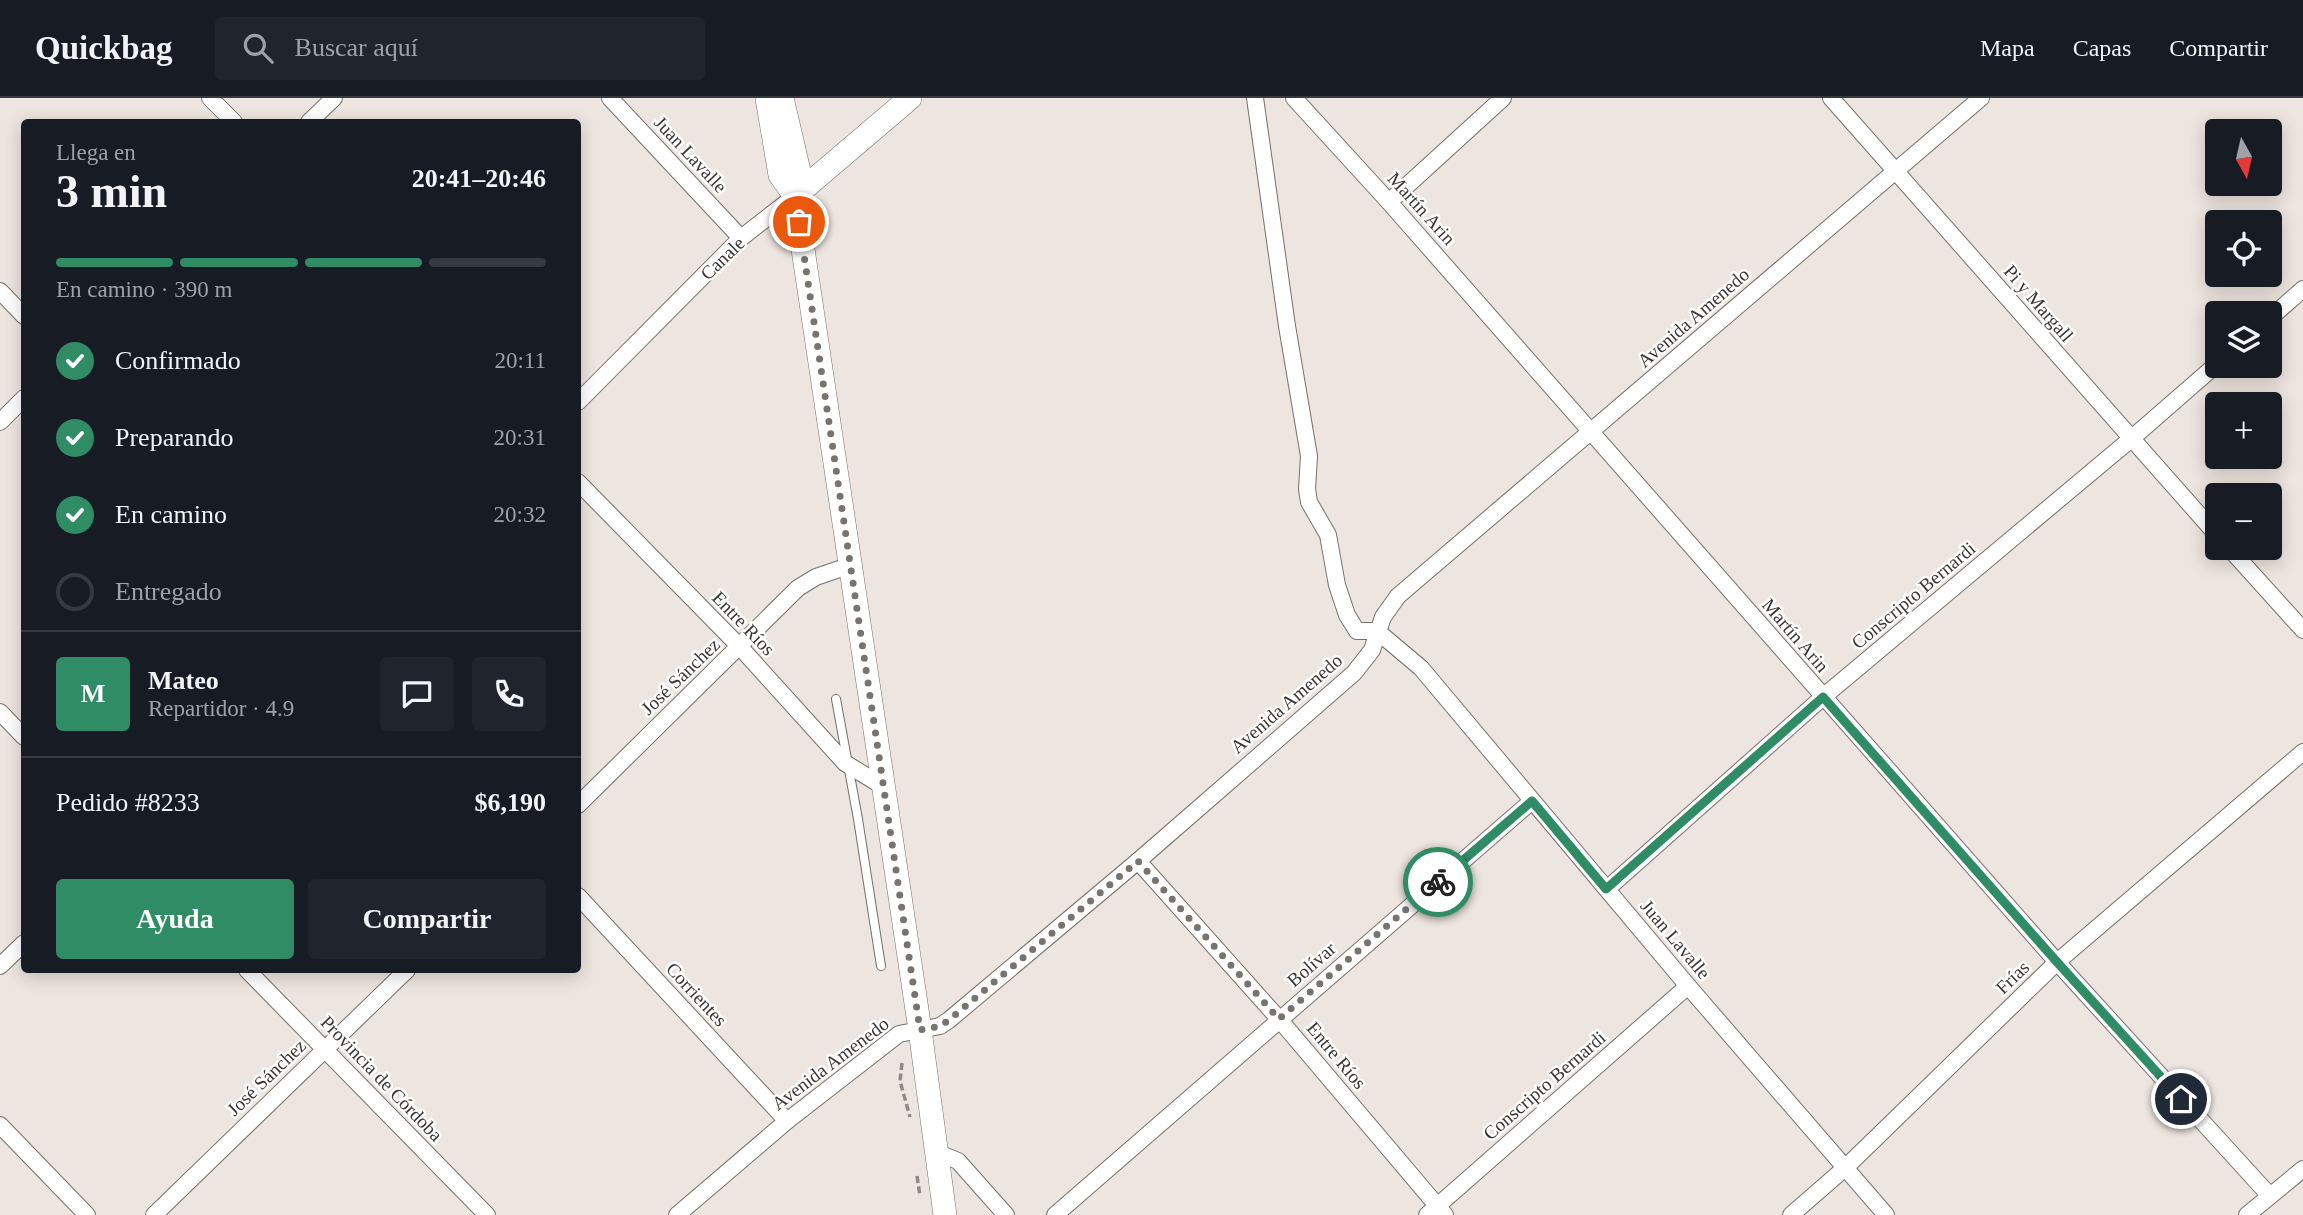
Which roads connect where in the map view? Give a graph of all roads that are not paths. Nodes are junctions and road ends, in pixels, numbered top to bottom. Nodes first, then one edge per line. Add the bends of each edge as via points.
1 (211, 98) edge
2 (334, 98) edge
3 (610, 98) edge
4 (767, 98) edge
5 (782, 98) edge
6 (910, 98) edge
7 (1255, 98) edge
8 (1294, 98) edge
9 (1503, 98) edge
10 (1831, 98) edge
11 (1981, 98) edge
12 (231, 119) edge
13 (312, 119) edge
14 (1895, 171) junction
15 (795, 196) junction
16 (1389, 202) junction
17 (741, 238) junction
18 (2303, 289) edge
19 (0, 290) edge
20 (2282, 307) edge
21 (21, 313) edge
22 (2205, 375) edge
23 (581, 399) edge
24 (21, 401) edge
25 (0, 422) edge
26 (1591, 432) junction
27 (2132, 439) junction
28 (581, 485) edge
29 (2205, 521) edge
30 (2240, 560) edge
31 (851, 565) junction
32 (2303, 630) edge
33 (1377, 631) junction
34 (740, 647) junction
35 (1823, 697) junction
36 (836, 699) dead end
37 (0, 712) edge
38 (21, 734) edge
39 (2303, 752) edge
40 (848, 765) junction
41 (884, 787) junction
42 (1532, 801) junction
43 (581, 802) edge
44 (1138, 861) junction
45 (1606, 889) junction
46 (581, 899) edge
47 (21, 946) edge
48 (2057, 962) junction
49 (0, 966) edge
50 (881, 966) dead end
51 (250, 973) edge
52 (404, 973) edge
53 (1688, 986) junction
54 (1279, 1019) junction
55 (920, 1030) junction
56 (324, 1050) junction
57 (787, 1121) junction
58 (0, 1125) edge
59 (936, 1152) junction
60 (1845, 1168) junction
61 (2301, 1175) edge
62 (2270, 1196) junction
63 (1437, 1212) edge
64 (86, 1215) edge
65 (155, 1215) edge
66 (487, 1215) edge
67 (677, 1215) edge
68 (945, 1215) edge
69 (1006, 1215) edge
70 (1055, 1215) edge
71 (1791, 1215) edge
72 (1886, 1215) edge
73 (2247, 1215) edge

1 - 12 street
2 - 13 street
3 - 17 street, Juan Lavalle
4 - 15 main road via 780,175
5 - 15 main road via 799,172
6 - 15 main road, Canale
7 - 33 street, Juan Lavalle via 1309,456 1307,489 1328,535 1337,585 1351,625 1357,631
8 - 16 street, Martín Arin
9 - 16 street
10 - 14 street, Pi y Margall
11 - 14 street, Avenida Amenedo
14 - 26 street, Avenida Amenedo
14 - 27 street, Pi y Margall
15 - 17 street, Canale
15 - 31 main road
16 - 26 street, Martín Arin
17 - 23 street, Canale
18 - 20 street
19 - 21 street
22 - 27 street, Conscripto Bernardi
24 - 25 street
26 - 33 street, Avenida Amenedo via 1398,596
26 - 35 street, Martín Arin
27 - 29 street, Pi y Margall
27 - 35 street, Conscripto Bernardi
28 - 34 street, Entre Ríos
30 - 32 street
31 - 34 street, José Sánchez via 798,588
31 - 41 main road
33 - 42 street, Juan Lavalle via 1421,668
33 - 44 street, Avenida Amenedo via 1372,650 1354,674
34 - 40 street, Entre Ríos
34 - 43 street, José Sánchez
35 - 45 street, Conscripto Bernardi
35 - 48 street, Martín Arin
36 - 40 lane
37 - 38 street
39 - 48 street, Frías
40 - 41 street, Entre Ríos
40 - 50 lane
41 - 55 main road
42 - 45 street, Juan Lavalle
42 - 54 street, Bolívar
44 - 54 street, Entre Ríos
44 - 55 street, Avenida Amenedo via 949,1020
45 - 53 street, Juan Lavalle
46 - 57 street, Corrientes
47 - 49 street
48 - 60 street, Frías
48 - 62 street, Martín Arin
51 - 56 street, Provincia de Córdoba
52 - 56 street, José Sánchez
53 - 60 street, Juan Lavalle
53 - 63 street, Conscripto Bernardi
54 - 63 street, Entre Ríos
54 - 70 street, Bolívar
55 - 57 street, Avenida Amenedo via 899,1034
55 - 59 main road
56 - 65 street, José Sánchez
56 - 66 street, Provincia de Córdoba
57 - 67 street, Avenida Amenedo
58 - 64 street
59 - 68 main road
59 - 69 street via 958,1161
60 - 71 street, Frías
60 - 72 street, Juan Lavalle
61 - 62 street
62 - 73 street

